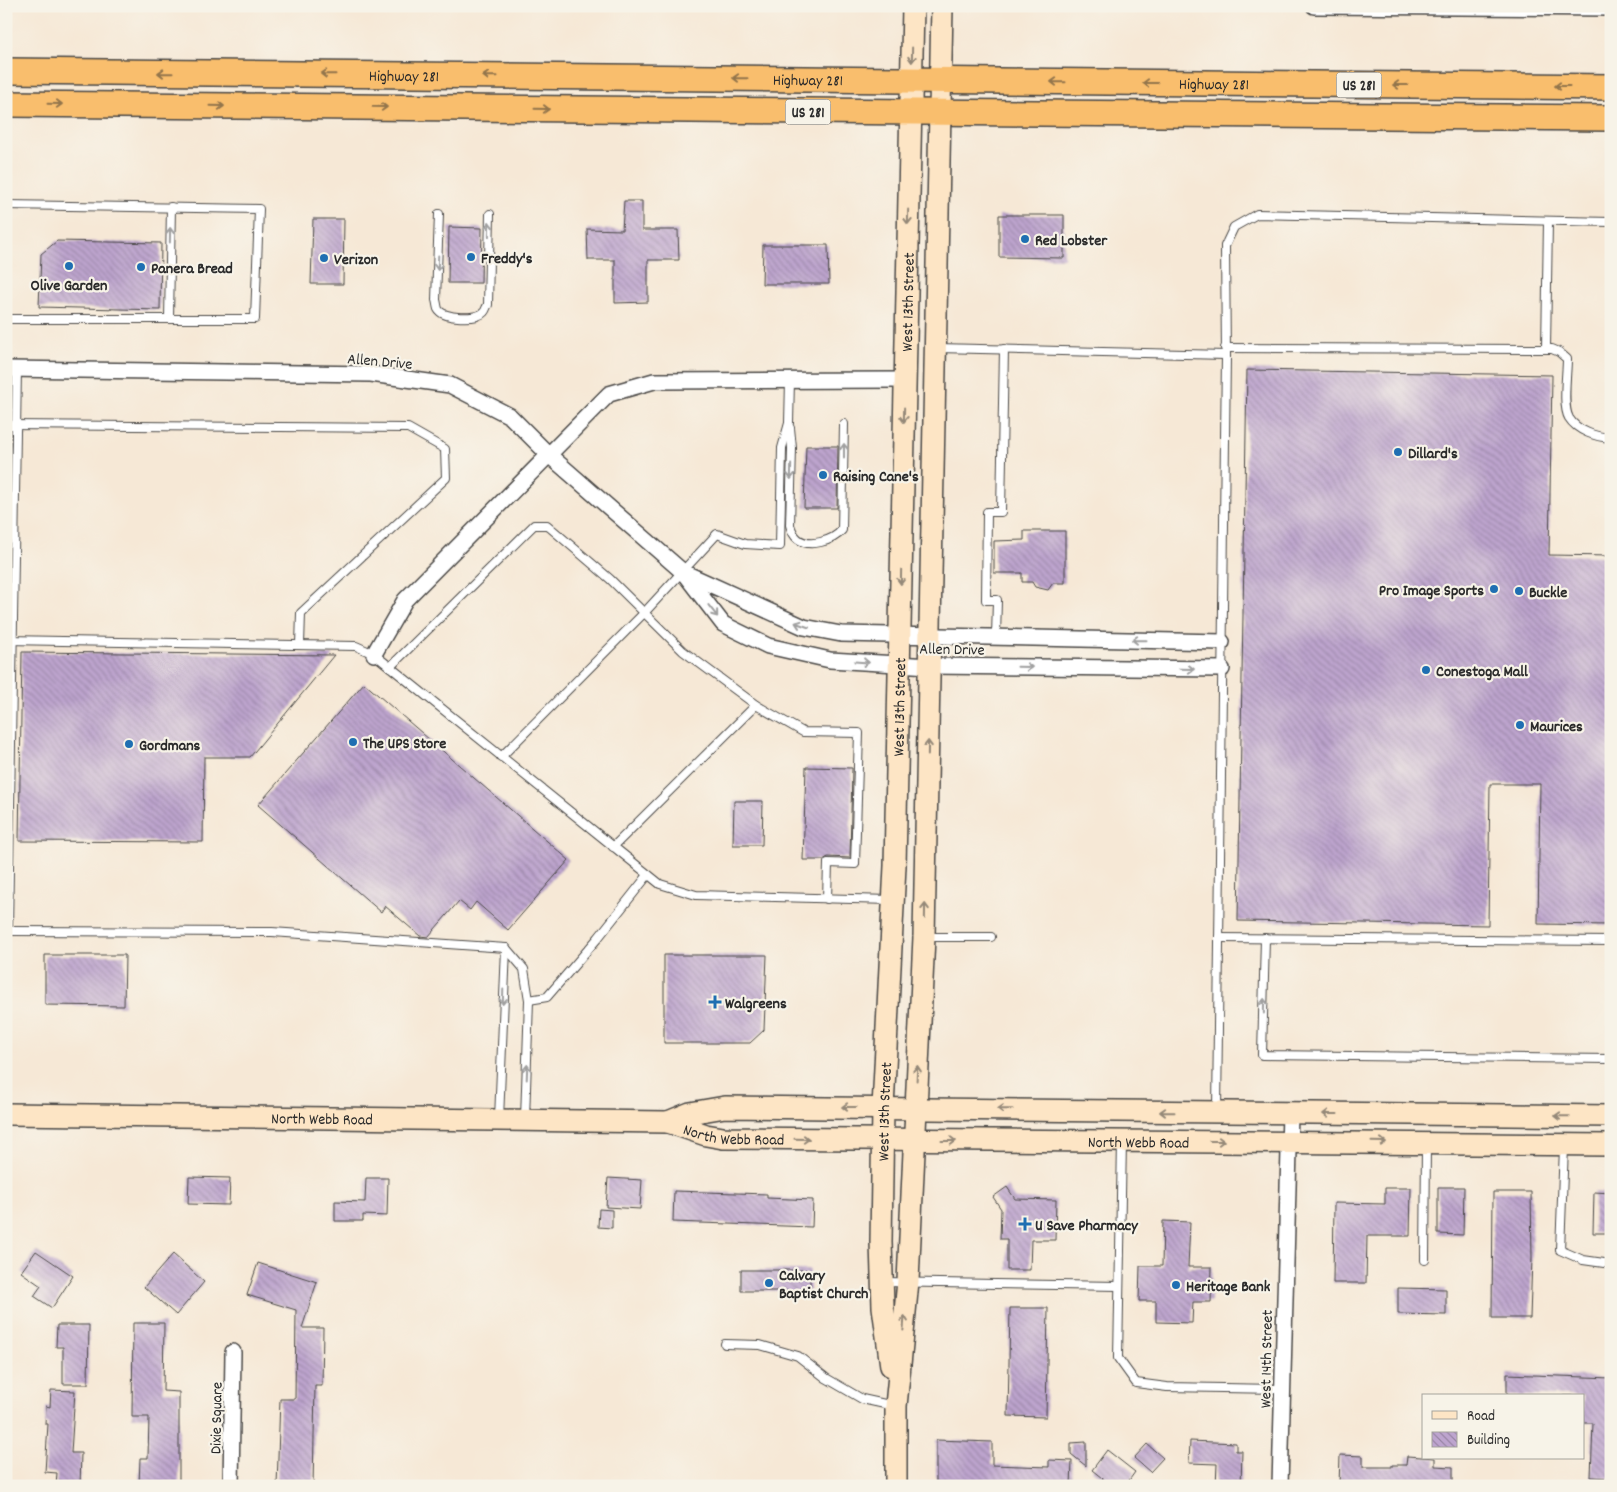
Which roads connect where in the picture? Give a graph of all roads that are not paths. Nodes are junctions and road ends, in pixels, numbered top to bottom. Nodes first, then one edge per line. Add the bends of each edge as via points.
1 (913, 6) edge
2 (942, 6) edge
3 (1314, 6) edge
4 (1355, 7) edge
5 (1524, 7) edge
6 (1611, 8) edge
7 (6, 71) edge
8 (912, 80) junction
9 (942, 80) junction
10 (1611, 87) edge
11 (6, 104) edge
12 (910, 113) junction
13 (941, 113) junction
14 (1611, 118) edge
15 (6, 205) edge
16 (171, 207) junction
17 (439, 214) dead end
18 (490, 214) dead end
19 (1548, 221) junction
20 (1611, 222) edge
21 (6, 319) edge
22 (168, 319) junction
23 (937, 348) junction
24 (1004, 349) junction
25 (1546, 349) junction
26 (1226, 351) junction
27 (12, 369) edge
28 (790, 380) junction
29 (905, 380) junction
30 (789, 423) junction
31 (844, 424) dead end
32 (6, 425) edge
33 (16, 426) junction
34 (1611, 438) edge
35 (549, 454) junction
36 (683, 572) junction
37 (644, 613) junction
38 (900, 635) junction
39 (931, 635) junction
40 (996, 637) junction
41 (10, 640) edge
42 (1222, 642) junction
43 (300, 645) junction
44 (374, 654) junction
45 (898, 664) junction
46 (930, 666) junction
47 (390, 667) junction
48 (1222, 669) junction
49 (756, 706) junction
50 (502, 757) junction
51 (613, 847) junction
52 (648, 876) junction
53 (827, 899) junction
54 (893, 900) junction
55 (7, 931) edge
56 (924, 937) junction
57 (990, 937) dead end
58 (1218, 938) junction
59 (1265, 938) junction
60 (1611, 941) edge
61 (506, 948) junction
62 (529, 1000) junction
63 (1611, 1059) edge
64 (884, 1108) junction
65 (915, 1108) junction
66 (1217, 1113) junction
67 (1290, 1113) junction
68 (6, 1114) edge
69 (1611, 1116) edge
70 (525, 1120) junction
71 (498, 1121) junction
72 (668, 1122) junction
73 (883, 1140) junction
74 (914, 1140) junction
75 (1122, 1141) junction
76 (1288, 1141) junction
77 (1426, 1143) junction
78 (1564, 1145) junction
79 (1611, 1145) edge
80 (1424, 1260) dead end
81 (1611, 1264) edge
82 (908, 1281) junction
83 (882, 1282) junction
84 (1118, 1286) junction
85 (725, 1344) dead end
86 (233, 1352) dead end
87 (1281, 1388) junction
88 (896, 1406) junction
89 (231, 1486) edge
90 (896, 1486) edge
91 (1280, 1486) edge

1 -> 8 main road, West 13th Street
2 - 9 main road, West 13th Street
3 - 4 street
4 - 5 street
5 - 6 street
8 -> 7 highway, Highway 281 / US 281
8 - 9 highway, Highway 281 / US 281
8 - 12 main road, West 13th Street
10 -> 9 highway, Highway 281 / US 281
9 - 13 main road, West 13th Street
11 -> 12 highway, Highway 281 / US 281
12 - 13 highway, Highway 281 / US 281
12 -> 29 main road, West 13th Street
13 - 14 highway, Highway 281 / US 281
13 - 23 main road, West 13th Street
15 - 16 lane
22 -> 16 lane
16 - 22 lane via 259,208 255,319
17 -> 18 lane via 436,300 443,314 458,317 476,317 488,304
19 - 20 lane
19 - 25 lane
19 - 26 lane via 1257,214 1234,227 1225,246
21 - 22 lane
23 - 24 lane
23 - 39 main road, West 13th Street
24 - 26 lane
24 - 40 lane via 1001,512 988,512 986,600 997,600
25 - 26 lane
25 - 34 lane via 1560,352 1567,359 1566,408 1570,419 1584,431
26 - 42 lane
27 - 33 lane
27 - 35 street, Allen Drive via 371,374 450,385 510,416
28 - 29 street
28 - 30 lane
28 - 35 street via 654,381 609,394
29 -> 38 main road, West 13th Street
30 -> 31 lane via 792,448 790,525 800,541 811,542 829,540 842,530
30 - 36 lane via 782,448 780,546 745,544 717,534
32 - 33 lane
33 - 41 lane
33 - 43 lane via 408,428 446,449 446,478 301,614
35 - 36 street, Allen Drive
35 - 44 street via 405,600
36 - 37 lane
38 -> 36 street, Allen Drive via 841,634 804,627
36 -> 45 street, Allen Drive via 723,624 768,646 830,660
37 - 47 lane via 547,525 534,525
37 - 49 lane via 683,651
37 - 50 lane
38 - 39 street, Allen Drive
38 - 45 main road, West 13th Street
39 - 40 street, Allen Drive
39 - 46 main road, West 13th Street
42 -> 40 street, Allen Drive
41 - 43 lane
41 - 55 lane
42 - 48 lane
43 - 44 lane via 356,646
44 - 47 lane
45 - 46 street, Allen Drive
45 - 54 main road, West 13th Street
46 -> 48 street, Allen Drive
56 -> 46 main road, West 13th Street
47 - 50 lane
48 - 58 lane
49 - 51 lane
49 - 53 lane via 804,732 860,733 856,864 828,863
50 - 51 lane
51 - 52 lane
52 - 53 lane via 660,884 696,895
52 - 62 lane via 547,997
53 - 54 lane
54 - 64 main road, West 13th Street
55 - 61 lane via 272,932
56 - 57 lane
65 -> 56 main road, West 13th Street
58 - 59 lane
58 - 66 lane
59 - 60 lane
63 -> 59 lane via 1262,1055
61 - 62 lane via 524,969
61 -> 71 lane
70 -> 62 lane
64 - 65 main road, North Webb Road
64 -> 72 main road, North Webb Road via 725,1107 690,1113
64 - 73 main road, West 13th Street
66 -> 65 main road, North Webb Road
65 - 74 main road, West 13th Street
66 - 67 main road, North Webb Road
69 -> 67 main road, North Webb Road
67 - 76 street, West 14th Street
68 - 71 main road, North Webb Road
70 - 71 main road, North Webb Road
70 - 72 main road, North Webb Road
72 -> 73 main road, North Webb Road via 723,1138
73 - 74 main road, North Webb Road
73 - 83 main road, West 13th Street
74 -> 75 main road, North Webb Road
74 - 82 main road, West 13th Street
75 -> 76 main road, North Webb Road
75 - 84 lane
76 -> 77 main road, North Webb Road
76 - 87 street, West 14th Street
77 - 78 main road, North Webb Road
77 - 80 lane
78 - 79 main road, North Webb Road
78 - 81 lane via 1560,1250 1584,1260
82 - 83 lane
82 - 84 lane
88 -> 82 main road, West 13th Street
83 - 88 main road, West 13th Street
84 - 87 lane via 1118,1358 1136,1383 1167,1387
85 - 88 lane via 760,1345 798,1356 826,1378 862,1399
86 - 89 street, Dixie Square
87 - 91 street, West 14th Street
88 - 90 main road, West 13th Street

